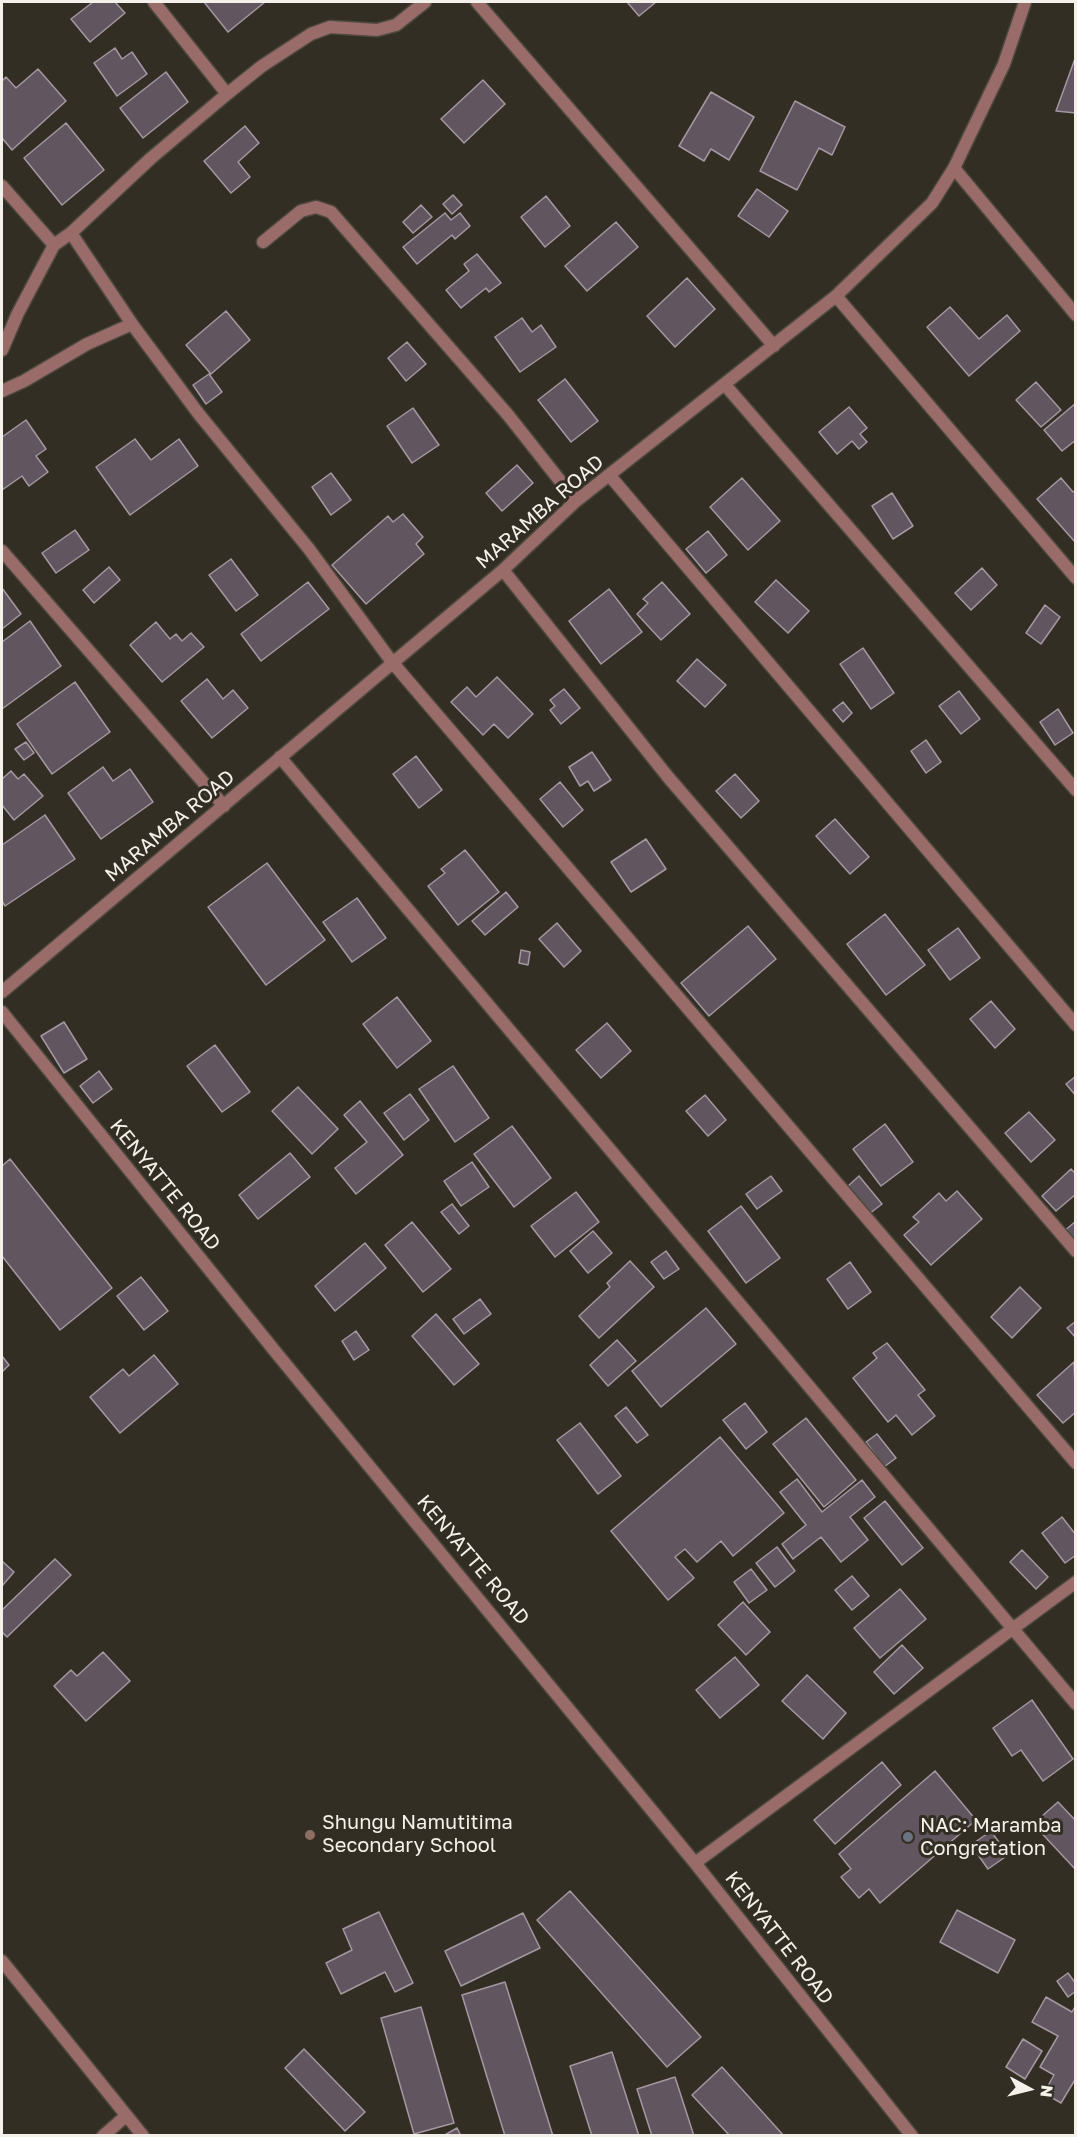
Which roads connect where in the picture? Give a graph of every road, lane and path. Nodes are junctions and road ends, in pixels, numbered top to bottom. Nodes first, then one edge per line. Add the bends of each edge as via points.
1 (154, 2) edge
2 (425, 2) edge
3 (477, 2) edge
4 (1025, 2) edge
5 (227, 94) junction
6 (954, 168) junction
7 (2, 186) edge
8 (71, 233) junction
9 (263, 242) dead end
10 (54, 245) junction
11 (836, 296) junction
12 (1076, 315) edge
13 (132, 324) junction
14 (774, 346) junction
15 (2, 350) edge
16 (726, 386) junction
17 (2, 391) edge
18 (610, 476) junction
19 (576, 501) junction
20 (2, 551) edge
21 (503, 570) junction
22 (1076, 578) edge
23 (392, 662) junction
24 (280, 758) junction
25 (1076, 790) edge
26 (224, 806) junction
27 (2, 992) edge
28 (2, 1012) edge
29 (1076, 1024) edge
30 (1076, 1251) edge
31 (1076, 1463) edge
32 (1076, 1582) edge
33 (1012, 1629) junction
34 (1076, 1704) edge
35 (695, 1863) junction
36 (2, 1961) edge
37 (126, 2116) junction
38 (103, 2136) edge
39 (143, 2136) edge
40 (912, 2136) edge

1 - 5 street
2 - 5 street via 396,26 377,30 330,27 311,34
3 - 14 street
4 - 6 street, MARAMBA ROAD via 1004,64
5 - 8 street
6 - 11 street, MARAMBA ROAD via 932,203
6 - 12 street
7 - 10 street
8 - 10 street
8 - 13 street
9 - 19 street via 301,211 316,207 331,212 508,416
10 - 15 street
11 - 14 street, MARAMBA ROAD
11 - 22 street
13 - 17 street
13 - 23 street via 198,413 309,549
14 - 16 street, MARAMBA ROAD
16 - 18 street, MARAMBA ROAD
16 - 25 street
18 - 19 street, MARAMBA ROAD
18 - 29 street
19 - 21 street, MARAMBA ROAD
20 - 26 street
21 - 23 street, MARAMBA ROAD
21 - 30 street via 668,777
23 - 24 street, MARAMBA ROAD
23 - 31 street
24 - 26 street, MARAMBA ROAD
24 - 33 street
26 - 27 street, MARAMBA ROAD
28 - 35 street, KENYATTE ROAD
32 - 33 street
33 - 34 street
33 - 35 street
35 - 40 street, KENYATTE ROAD
36 - 37 street
37 - 38 street
37 - 39 street

